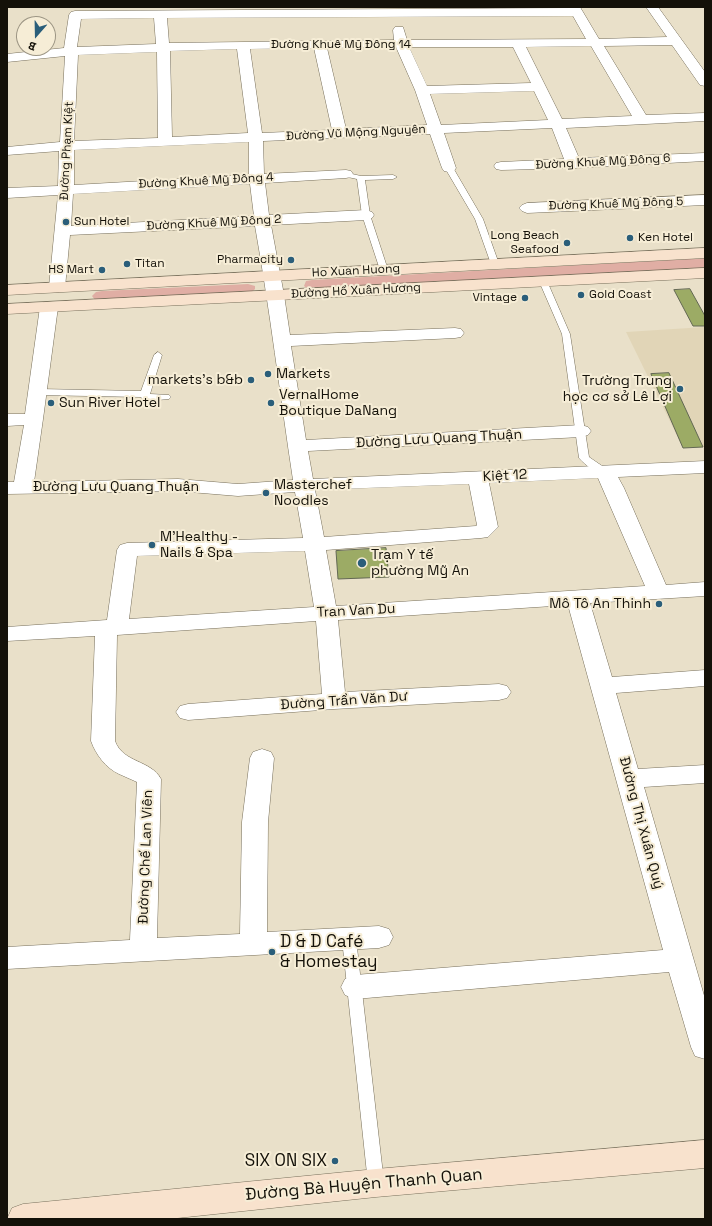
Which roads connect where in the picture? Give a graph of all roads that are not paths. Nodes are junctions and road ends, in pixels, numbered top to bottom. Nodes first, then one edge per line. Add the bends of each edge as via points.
1 (652, 7) edge
2 (576, 10) edge
3 (397, 13) junction
4 (160, 15) junction
5 (675, 41) junction
6 (595, 43) junction
7 (320, 44) junction
8 (401, 44) junction
9 (518, 44) junction
10 (243, 46) junction
11 (163, 47) junction
12 (72, 52) junction
13 (7, 58) edge
14 (705, 82) edge
15 (539, 87) junction
16 (422, 90) junction
17 (705, 117) edge
18 (642, 121) junction
19 (558, 125) junction
20 (435, 129) junction
21 (341, 134) junction
22 (256, 138) junction
23 (165, 142) junction
24 (67, 146) junction
25 (7, 151) edge
26 (705, 157) edge
27 (574, 164) junction
28 (501, 166) dead end
29 (449, 168) joint
30 (346, 174) joint
31 (393, 177) dead end
32 (257, 178) junction
33 (361, 178) junction
34 (66, 190) junction
35 (7, 194) edge
36 (705, 200) edge
37 (527, 208) dead end
38 (366, 215) junction
39 (262, 220) junction
40 (62, 231) junction
41 (705, 253) edge
42 (495, 264) junction
43 (384, 270) junction
44 (705, 273) edge
45 (273, 276) junction
46 (543, 281) junction
47 (75, 286) junction
48 (57, 287) junction
49 (33, 288) junction
50 (7, 290) edge
51 (276, 295) junction
52 (74, 306) junction
53 (40, 308) junction
54 (7, 309) edge
55 (455, 333) dead end
56 (281, 341) junction
57 (158, 355) dead end
58 (38, 392) junction
59 (145, 394) junction
60 (166, 397) dead end
61 (34, 419) junction
62 (7, 420) edge
63 (581, 431) junction
64 (298, 446) junction
65 (705, 467) edge
66 (605, 472) junction
67 (478, 477) junction
68 (304, 485) junction
69 (15, 487) edge
70 (313, 544) junction
71 (705, 589) edge
72 (658, 592) junction
73 (577, 598) junction
74 (326, 612) junction
75 (111, 628) junction
76 (7, 634) edge
77 (705, 678) edge
78 (604, 686) junction
79 (499, 692) dead end
80 (334, 701) junction
81 (188, 712) dead end
82 (262, 758) dead end
83 (705, 774) edge
84 (628, 779) junction
85 (379, 937) dead end
86 (349, 939) junction
87 (253, 944) junction
88 (143, 949) junction
89 (7, 958) edge
90 (679, 960) junction
91 (355, 987) junction
92 (705, 1047) edge
93 (705, 1154) edge
94 (376, 1183) junction
95 (23, 1219) edge

1 - 5 street
2 - 3 street
2 - 6 street
3 - 4 street
3 - 8 street
4 - 11 street
4 - 12 street, Đường Phạm Kiệt via 75,15 70,46
5 - 6 street, Đường Khuê Mỹ Đông 14
5 - 14 street
6 - 9 street, Đường Khuê Mỹ Đông 14
6 - 18 street
7 - 8 street, Đường Khuê Mỹ Đông 14
7 - 10 street, Đường Khuê Mỹ Đông 14
7 - 21 street
8 - 9 street, Đường Khuê Mỹ Đông 14
8 - 16 street
9 - 15 street
10 - 11 street, Đường Khuê Mỹ Đông 14
10 - 22 street
11 - 12 street, Đường Khuê Mỹ Đông 14
11 - 23 street
12 - 13 street, Đường Khuê Mỹ Đông 14
12 - 24 street, Đường Phạm Kiệt
15 - 16 street
15 - 19 street
16 - 20 street
17 - 18 street, Đường Vũ Mộng Nguyên
18 - 19 street, Đường Vũ Mộng Nguyên
19 - 20 street, Đường Vũ Mộng Nguyên
19 - 27 street
20 - 21 street, Đường Vũ Mộng Nguyên
20 - 29 street
21 - 22 street, Đường Vũ Mộng Nguyên
22 - 23 street, Đường Vũ Mộng Nguyên
22 - 32 street
23 - 24 street, Đường Vũ Mộng Nguyên
24 - 25 street, Đường Vũ Mộng Nguyên
24 - 34 street, Đường Phạm Kiệt
26 - 27 street, Đường Khuê Mỹ Đông 6
27 - 28 street, Đường Khuê Mỹ Đông 6
29 - 42 lane via 479,219
30 - 32 street, Đường Khuê Mỹ Đông 4
30 - 33 lane
31 - 33 lane
32 - 34 street, Đường Khuê Mỹ Đông 4
32 - 39 street
33 - 38 lane
34 - 35 street, Đường Khuê Mỹ Đông 4
34 - 40 street, Đường Phạm Kiệt
36 - 37 street, Đường Khuê Mỹ Đông 5
38 - 39 street, Đường Khuê Mỹ Đông 2
38 - 43 lane
39 - 40 street, Đường Khuê Mỹ Đông 2
39 - 45 street
40 - 48 street, Đường Phạm Kiệt
41 - 42 main road, Ho Xuan Huong
42 - 43 main road, Ho Xuan Huong
43 - 45 main road, Ho Xuan Huong
44 - 46 main road, Đường Hồ Xuân Hương
45 - 47 main road, Ho Xuan Huong
45 - 51 street
46 - 51 main road, Đường Hồ Xuân Hương
46 - 63 lane via 566,334
47 - 48 main road, Ho Xuan Huong
47 - 52 main road
48 - 49 main road, Ho Xuan Huong
49 - 50 main road, Ho Xuan Huong
49 - 53 main road
51 - 52 main road, Đường Hồ Xuân Hương
51 - 56 street
52 - 53 main road, Đường Hồ Xuân Hương
53 - 54 main road, Đường Hồ Xuân Hương
53 - 58 street
55 - 56 street
56 - 64 street
57 - 59 lane
58 - 59 lane
58 - 61 street
59 - 60 lane via 146,398
61 - 62 street
61 - 69 street
63 - 64 street, Đường Lưu Quang Thuận
63 - 66 lane via 584,458
64 - 68 street
65 - 66 street, Kiệt 12
66 - 67 street, Kiệt 12
66 - 72 street
67 - 68 street, Kiệt 12
67 - 70 street via 488,527 486,530
68 - 69 street, Đường Lưu Quang Thuận via 238,490 178,485
68 - 70 street
70 - 74 street
70 - 75 street via 128,550
71 - 72 street, Tran Van Du
72 - 73 street, Tran Van Du
73 - 74 street, Tran Van Du
73 - 78 street, Đường Thị Xuân Quý
74 - 75 street, Tran Van Du
74 - 80 street
75 - 76 street, Tran Van Du
75 - 88 street, Đường Chế Lan Viên via 103,741 109,753 126,767 146,775 149,779
77 - 78 street
78 - 84 street, Đường Thị Xuân Quý
79 - 80 street, Đường Trần Văn Dư
80 - 81 street, Đường Trần Văn Dư
82 - 87 street via 255,822
83 - 84 street
84 - 90 street, Đường Thị Xuân Quý
85 - 86 street
86 - 87 street
86 - 91 lane
87 - 88 street
88 - 89 street
90 - 91 street
90 - 92 street, Đường Thị Xuân Quý
91 - 94 lane
93 - 94 main road, Đường Bà Huyện Thanh Quan
94 - 95 main road, Đường Bà Huyện Thanh Quan

